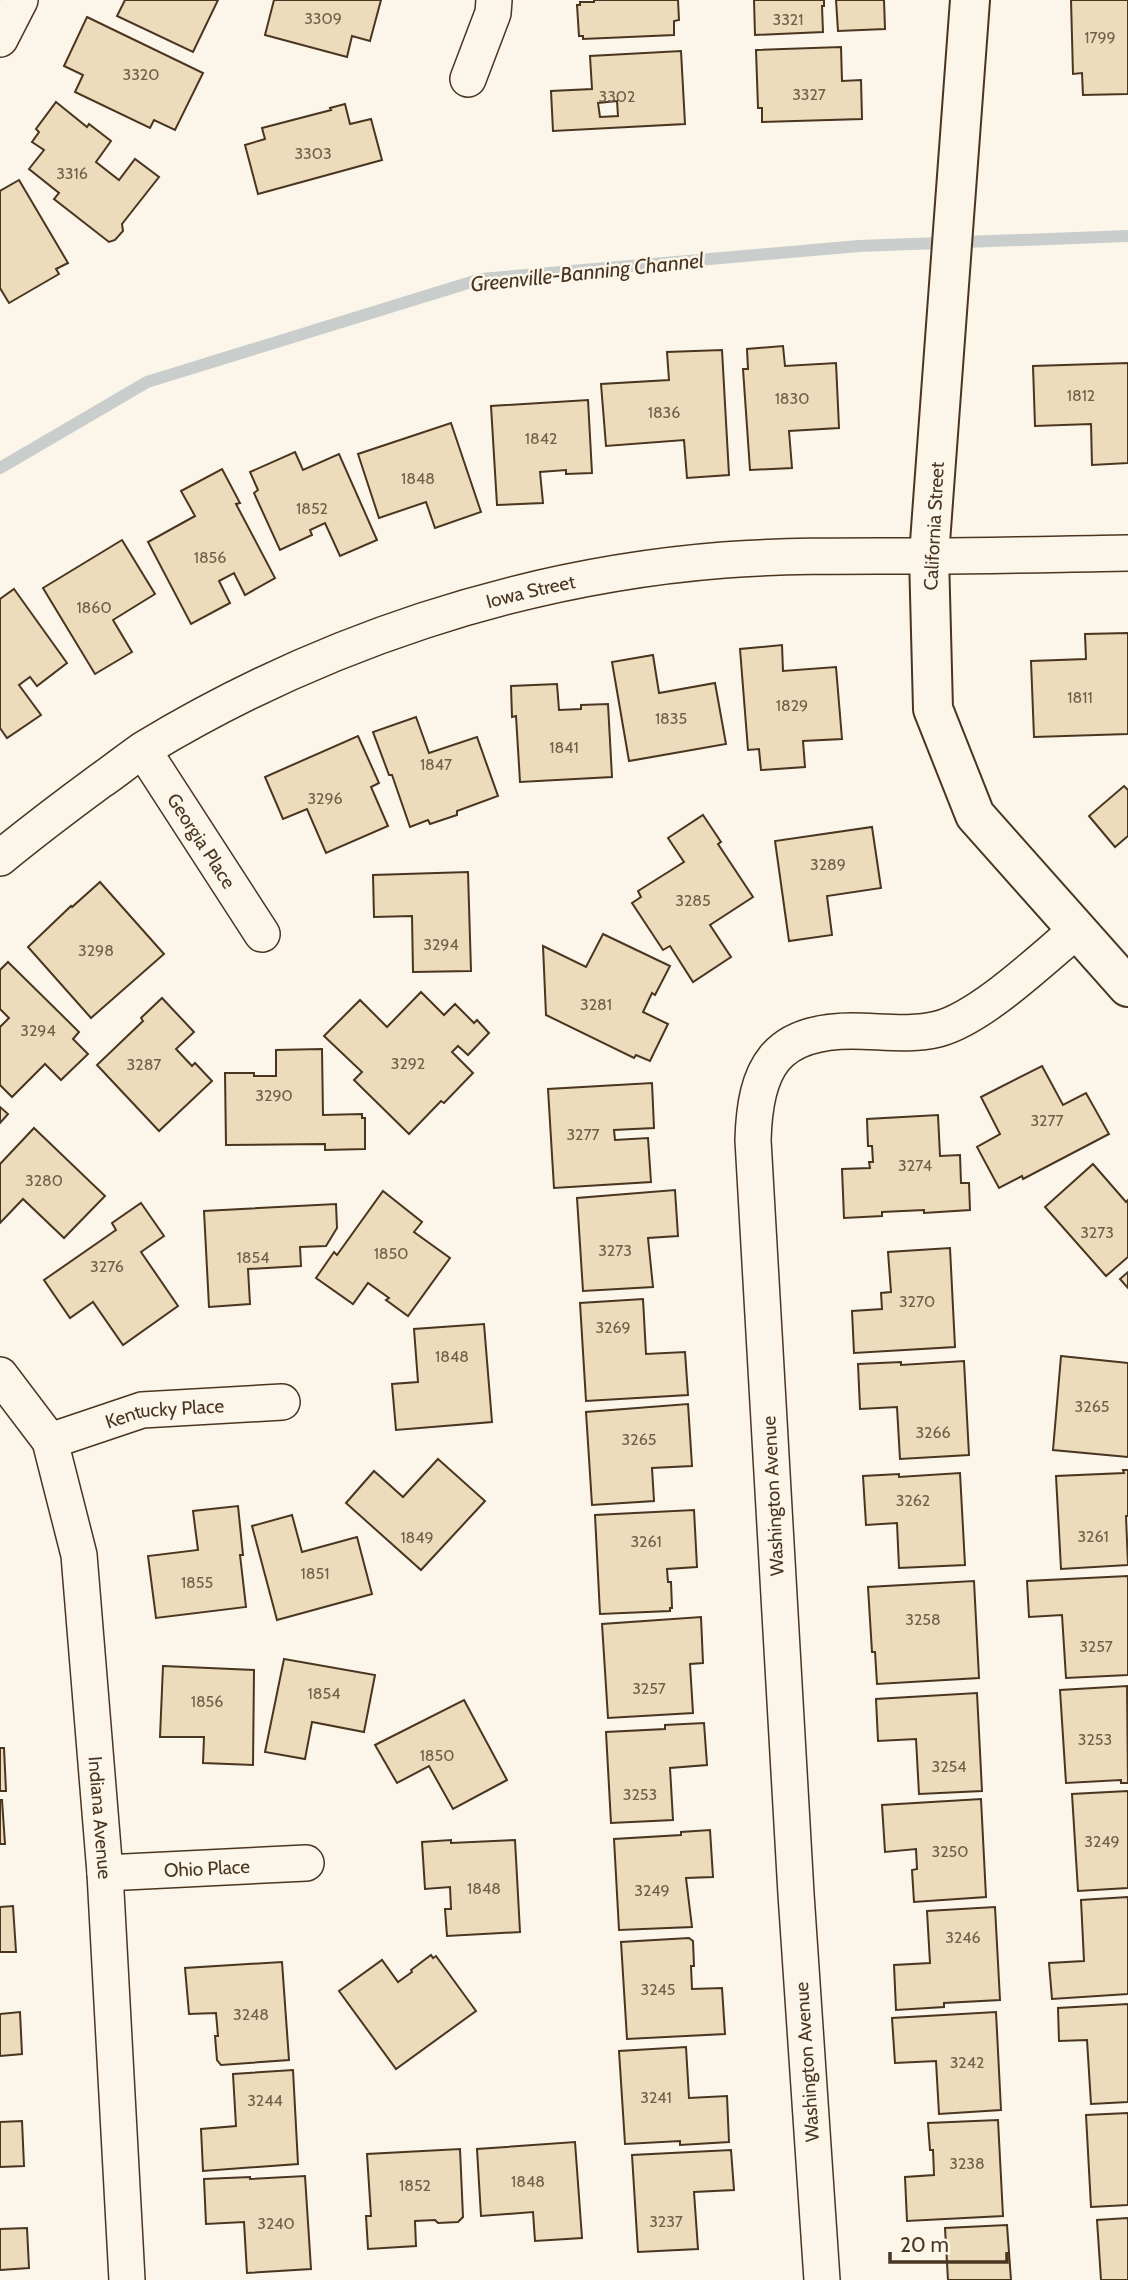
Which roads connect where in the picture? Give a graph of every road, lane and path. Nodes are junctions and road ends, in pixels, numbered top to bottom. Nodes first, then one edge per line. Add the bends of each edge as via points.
1 (20, 0) edge
2 (494, 0) edge
3 (970, 0) edge
4 (0, 39) edge
5 (468, 79) dead end
6 (1128, 553) edge
7 (929, 556) junction
8 (143, 750) junction
9 (0, 858) edge
10 (1077, 930) junction
11 (262, 934) dead end
12 (1128, 987) edge
13 (0, 1374) edge
14 (282, 1402) dead end
15 (50, 1441) junction
16 (306, 1863) dead end
17 (105, 1873) junction
18 (127, 2280) edge
19 (822, 2280) edge

1 - 4 street
2 - 5 street
3 - 7 street, California Street
6 - 7 street, Iowa Street
7 - 8 street, Iowa Street via 724,561 531,591 398,629 288,673
7 - 10 street, California Street via 937,721 975,815
8 - 9 street, Iowa Street
8 - 11 street, Georgia Place
10 - 12 street, California Street
10 - 19 street, Washington Avenue via 992,1000 939,1029 832,1032 791,1044 775,1056 757,1095 754,1153
13 - 15 street, Indiana Avenue
14 - 15 street, Kentucky Place via 142,1410
15 - 17 street, Indiana Avenue via 79,1555
16 - 17 street, Ohio Place
17 - 18 street, Indiana Avenue

